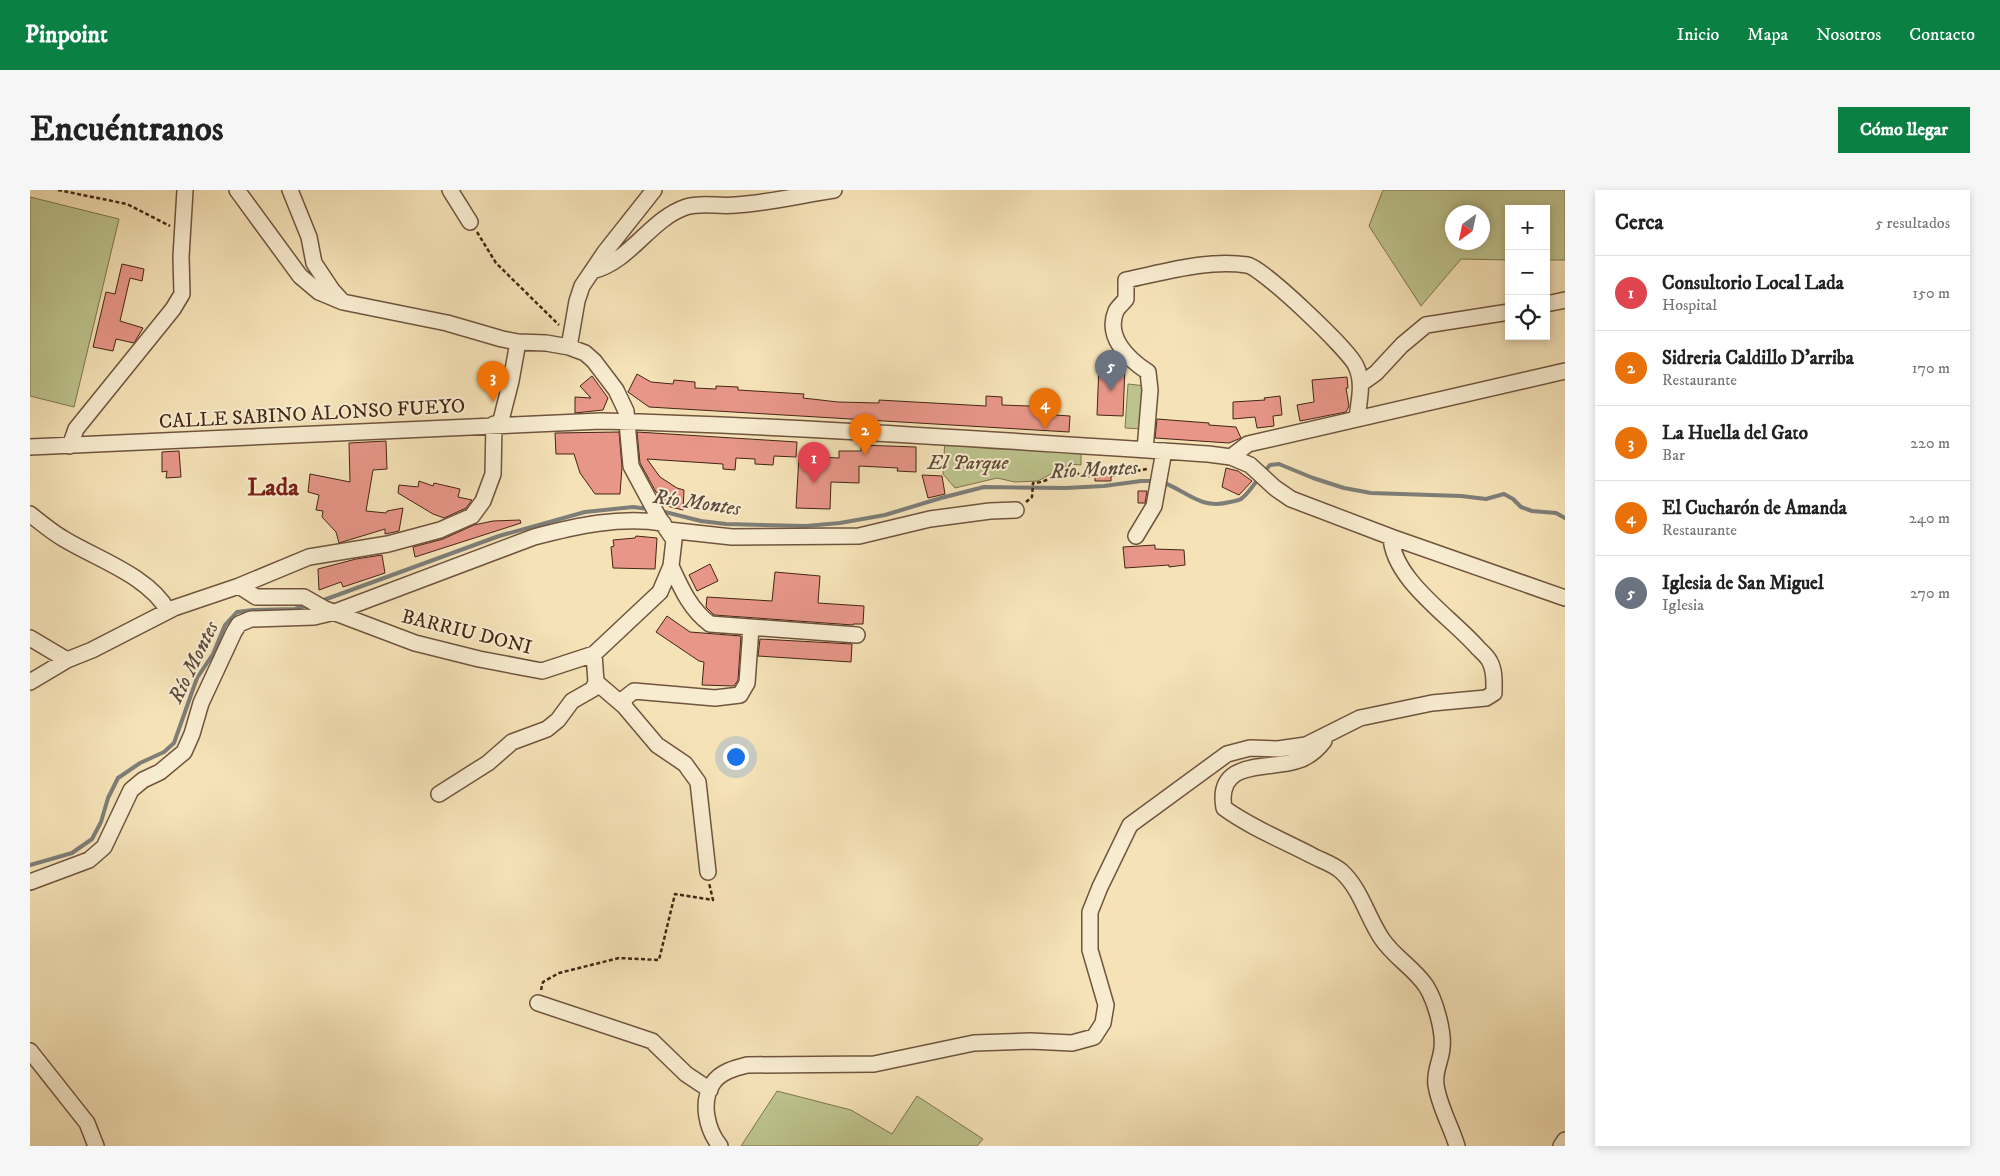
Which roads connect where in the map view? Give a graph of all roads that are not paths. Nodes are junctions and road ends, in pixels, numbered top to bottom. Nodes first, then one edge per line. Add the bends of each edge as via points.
1 (185, 190) edge
2 (237, 190) edge
3 (290, 190) edge
4 (450, 190) edge
5 (654, 190) edge
6 (834, 190) edge
7 (758, 196) edge
8 (470, 222) road end
9 (592, 271) junction
10 (1565, 300) edge
11 (343, 302) junction
12 (1550, 303) edge
13 (1505, 313) edge
14 (518, 342) junction
15 (569, 347) junction
16 (1565, 371) edge
17 (1362, 383) junction
18 (1357, 418) junction
19 (627, 421) junction
20 (497, 424) junction
21 (70, 446) junction
22 (30, 447) edge
23 (1145, 450) junction
24 (1231, 457) junction
25 (1161, 464) junction
26 (1016, 510) dead end
27 (30, 514) edge
28 (664, 524) junction
29 (1136, 536) dead end
30 (1391, 537) junction
31 (670, 566) junction
32 (239, 586) junction
33 (1565, 598) edge
34 (168, 610) junction
35 (330, 610) junction
36 (751, 628) junction
37 (857, 635) dead end
38 (30, 638) edge
39 (594, 654) junction
40 (67, 660) junction
41 (30, 682) edge
42 (596, 682) junction
43 (624, 706) junction
44 (1330, 733) junction
45 (439, 794) dead end
46 (708, 872) road end
47 (30, 882) edge
48 (538, 1004) road end
49 (30, 1051) edge
50 (710, 1090) junction
51 (1565, 1140) edge
52 (96, 1146) edge
53 (720, 1146) edge
54 (1457, 1146) edge
55 (1561, 1146) edge

1 - 21 street via 182,294 76,429
2 - 11 street, BARRIU DONI via 300,276 319,292
3 - 11 street via 309,238 314,263
4 - 8 street
5 - 9 street
6 - 7 street
7 - 9 street via 735,205 687,206 661,222 602,269
9 - 15 street via 579,294
10 - 12 street
11 - 14 street, BARRIU DONI via 447,323
13 - 17 street via 1426,325
14 - 15 street, BARRIU DONI
14 - 20 street via 511,380
15 - 19 street, BARRIU DONI via 585,353 594,361 616,390
16 - 18 street
17 - 18 street
17 - 23 street via 1356,364 1338,342 1286,293 1250,265 1214,264 1126,280 1126,299 1117,310 1114,333 1134,363 1148,372 1150,390
18 - 24 street via 1248,444
19 - 20 street, CALLE SABINO ALONSO FUEYO
19 - 23 street, CALLE SABINO ALONSO FUEYO
19 - 28 street, BARRIU DONI via 631,466
20 - 21 street, CALLE SABINO ALONSO FUEYO
20 - 32 street via 493,474 483,501 472,516 440,530 388,544 309,557
21 - 22 street, CALLE SABINO ALONSO FUEYO
23 - 25 street, CALLE SABINO ALONSO FUEYO
24 - 25 street, CALLE SABINO ALONSO FUEYO
24 - 30 street, CALLE SABINO ALONSO FUEYO via 1250,465 1291,499
25 - 29 street via 1154,506
26 - 28 street via 930,519 858,536 732,538
27 - 34 street via 62,538 144,584 162,599
28 - 31 street, BARRIU DONI via 674,540
28 - 35 street via 644,520 610,521 566,528
30 - 33 street, CALLE SABINO ALONSO FUEYO
30 - 44 street via 1392,548 1404,570 1425,598 1490,662 1494,693 1486,698 1432,704 1360,718
31 - 36 street via 698,615 710,624
31 - 39 street, BARRIU DONI via 660,592
32 - 34 street
32 - 35 street, BARRIU DONI via 256,597 304,597
34 - 40 street
35 - 39 street, BARRIU DONI via 415,643 542,670
35 - 47 street via 314,617 251,619 240,624 201,703 184,752 131,790 104,847 89,860
36 - 37 street
36 - 43 street via 747,683 740,695 715,698 634,691 625,698
38 - 40 street
39 - 42 street
40 - 41 street
42 - 43 street
42 - 45 street via 593,689 572,701 548,729 512,742 488,763
43 - 46 street via 657,745 685,764 698,782
44 - 50 street via 1306,745 1250,748 1227,754 1130,825 1090,912 1090,950 1106,1005 1103,1023 1094,1037 1072,1043 974,1043 874,1064 747,1065 728,1070 713,1082
44 - 54 street via 1308,756 1295,762 1258,766 1239,772 1226,784 1222,797 1224,808 1340,870 1353,884 1390,951 1426,986 1440,1026 1442,1048 1436,1069 1436,1085
48 - 50 street via 652,1041 686,1074
49 - 52 street via 87,1123
50 - 53 street via 707,1119
51 - 55 street

